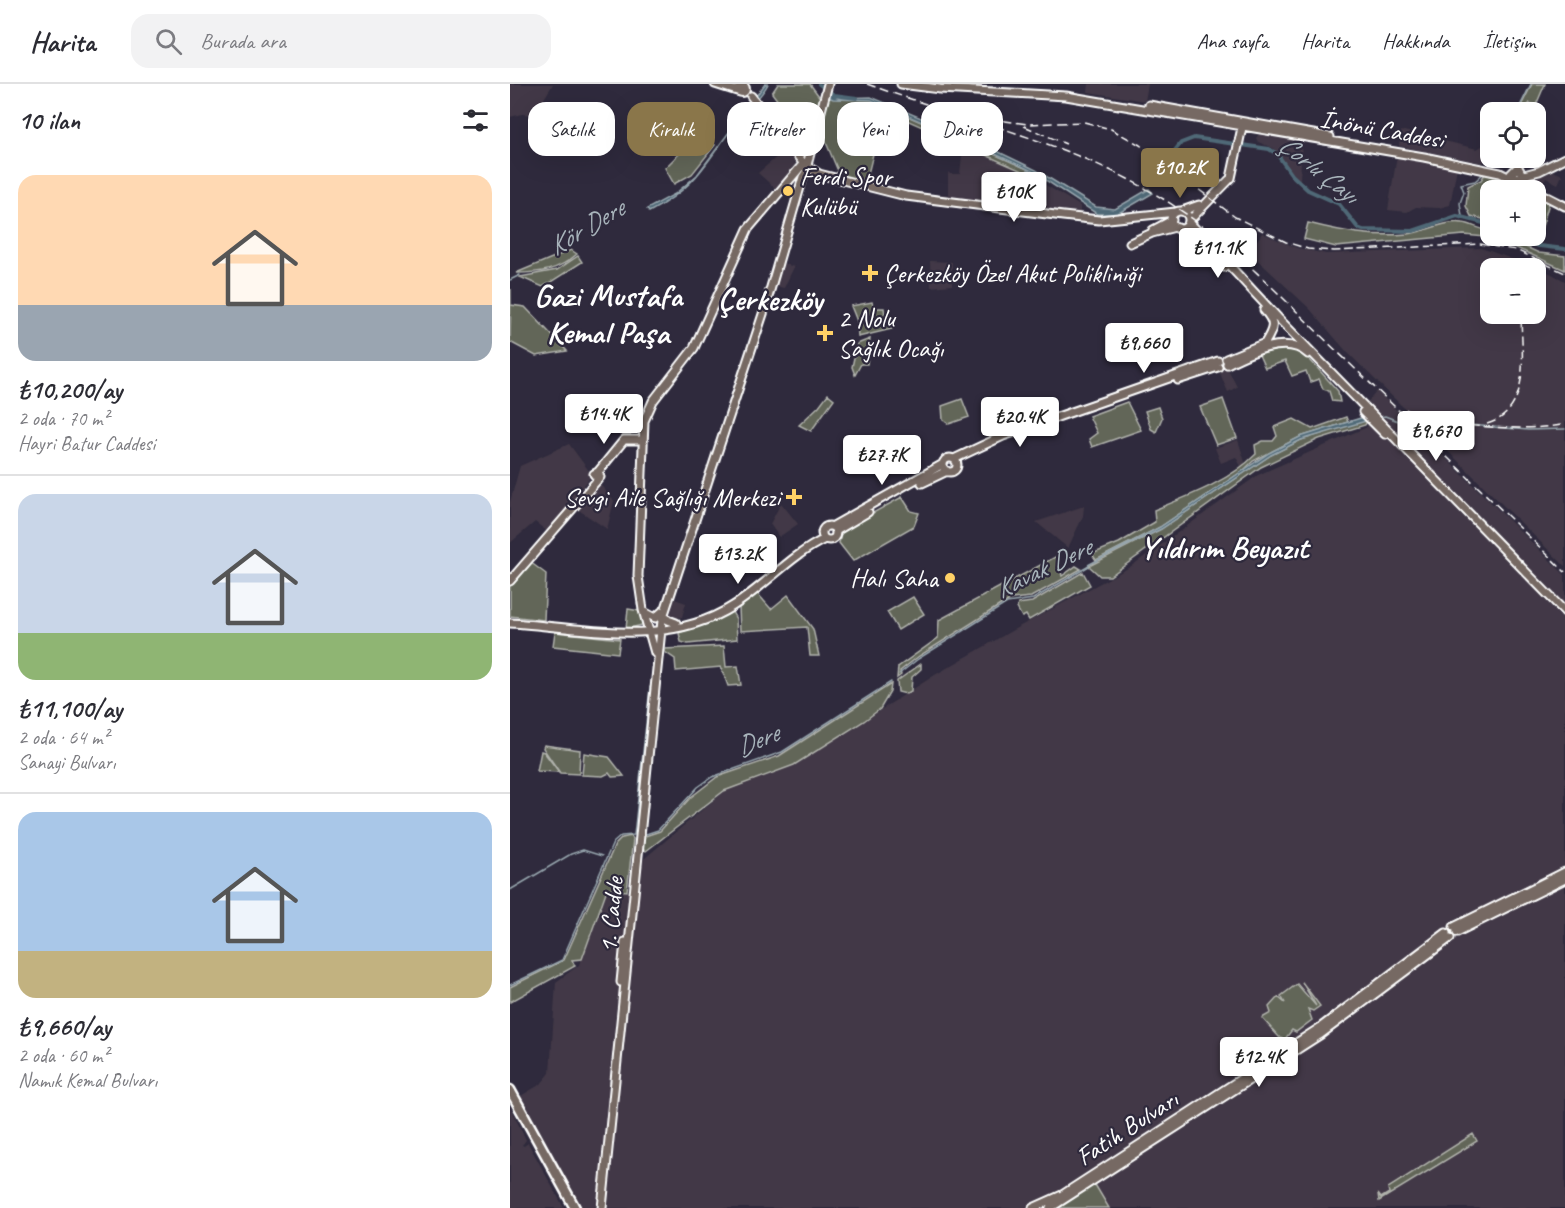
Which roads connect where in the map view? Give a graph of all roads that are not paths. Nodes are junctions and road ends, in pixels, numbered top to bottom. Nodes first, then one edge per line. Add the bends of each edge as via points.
1 (715, 84) edge
2 (723, 84) edge
3 (827, 84) edge
4 (901, 84) edge
5 (930, 84) edge
6 (740, 90) junction
7 (994, 90) junction
8 (755, 102) edge
9 (822, 102) edge
10 (822, 102) edge
11 (1216, 122) junction
12 (1241, 123) junction
13 (1263, 130) junction
14 (1238, 140) junction
15 (1236, 152) junction
16 (795, 156) edge
17 (797, 156) edge
18 (808, 156) edge
19 (1565, 158) edge
20 (1480, 166) edge
21 (1480, 166) edge
22 (805, 167) junction
23 (1490, 168) edge
24 (790, 176) junction
25 (1520, 177) junction
26 (801, 183) junction
27 (1565, 204) edge
28 (1179, 212) junction
29 (1145, 214) junction
30 (1189, 222) junction
31 (1174, 224) junction
32 (1289, 328) junction
33 (1273, 329) junction
34 (1284, 344) junction
35 (1227, 362) junction
36 (1376, 422) junction
37 (642, 440) junction
38 (956, 461) junction
39 (945, 468) junction
40 (510, 579) edge
41 (664, 611) junction
42 (1565, 612) edge
43 (645, 615) junction
44 (703, 618) junction
45 (1565, 618) edge
46 (510, 621) edge
47 (676, 623) junction
48 (661, 628) junction
49 (670, 628) junction
50 (646, 631) junction
51 (657, 640) junction
52 (1565, 872) edge
53 (1565, 879) edge
54 (1456, 930) junction
55 (510, 1090) edge
56 (510, 1098) edge
57 (1100, 1173) junction
58 (571, 1208) edge
59 (575, 1208) edge
60 (600, 1208) edge
61 (1033, 1208) edge
62 (1050, 1208) edge

1 - 6 main road
2 - 6 main road
3 - 9 main road
3 - 10 main road
4 - 7 main road, İnönü Caddesi
5 - 7 main road, İnönü Caddesi
6 - 8 main road
7 - 11 main road, İnönü Caddesi via 1066,96
7 - 12 main road, İnönü Caddesi via 1067,92
11 - 12 main road, İnönü Caddesi
11 - 14 main road via 1230,127
12 - 13 main road, İnönü Caddesi
12 - 14 main road
12 - 20 main road, İnönü Caddesi
13 - 14 main road via 1246,133
13 - 21 main road, İnönü Caddesi
14 - 15 main road
15 - 28 main road via 1227,178 1214,195 1193,209
15 - 30 main road via 1231,178
16 - 22 main road
17 - 22 main road
18 - 22 main road, 1. Cadde
19 - 25 main road
22 - 24 main road, 1. Cadde
22 - 26 main road, 1. Cadde
22 - 29 main road via 893,191 998,209 1099,220
23 - 25 main road, İnönü Caddesi
24 - 26 main road
24 - 37 main road, 1. Cadde via 748,229 694,348 646,413
25 - 25 main road via 1518,167 1521,173
25 - 27 main road
25 - 27 main road
26 - 41 main road, 1. Cadde via 763,315
28 - 29 main road
28 - 30 main road via 1187,214
28 - 31 main road
29 - 31 main road via 1164,215
30 - 31 main road via 1186,227
30 - 32 main road
31 - 31 main road via 1130,243 1152,233
31 - 33 main road via 1254,298 1274,320
32 - 33 main road via 1281,325
32 - 34 main road via 1291,337
32 - 36 main road
33 - 34 main road via 1272,339
33 - 35 main road via 1262,346
34 - 35 main road
34 - 36 main road via 1304,350
35 - 38 main road via 1076,413
36 - 42 main road
36 - 45 main road
37 - 40 main road via 624,440 574,509
37 - 43 main road, 1. Cadde via 638,576
38 - 39 main road via 948,458
38 - 39 main road via 955,471
39 - 44 main road via 828,531 731,606
41 - 43 main road via 657,618
41 - 47 main road via 668,620
41 - 48 main road, 1. Cadde
43 - 50 main road, 1. Cadde
44 - 47 main road
44 - 49 main road
46 - 50 main road
47 - 48 main road
48 - 49 main road
48 - 50 main road
48 - 51 main road, 1. Cadde
49 - 51 main road
50 - 51 main road, 1. Cadde
51 - 60 main road, 1. Cadde
52 - 54 main road, Fatih Bulvarı
53 - 54 main road, Fatih Bulvarı
54 - 57 main road, Fatih Bulvarı via 1321,1034
55 - 59 highway
56 - 58 highway
57 - 61 main road, Fatih Bulvarı
57 - 62 main road, Fatih Bulvarı

